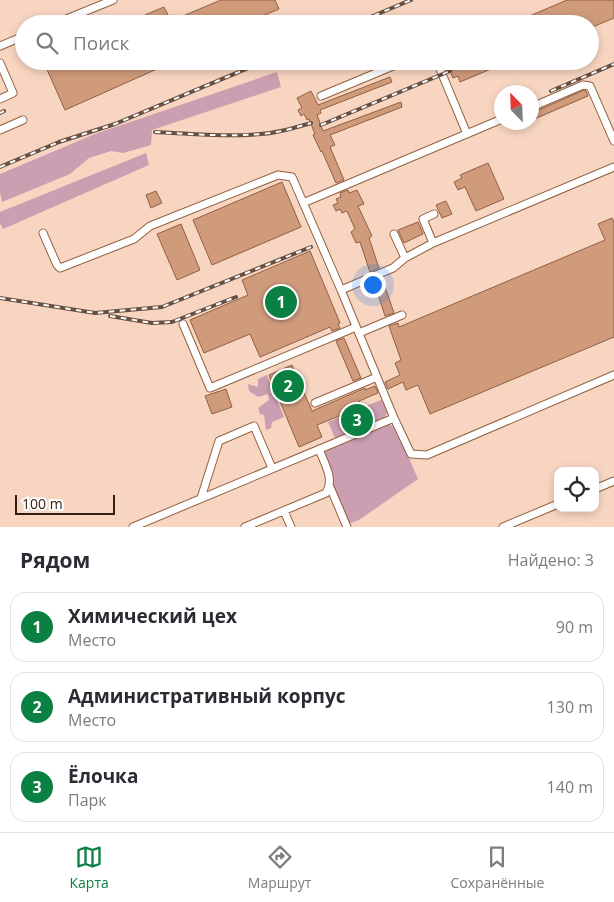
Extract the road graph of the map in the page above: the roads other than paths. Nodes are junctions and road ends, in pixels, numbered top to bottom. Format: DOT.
graph roads {
  1 [pos="113,0"];
  2 [pos="76,15"];
  3 [pos="15,40"];
  4 [pos="2,45"];
  5 [pos="0,63"];
  6 [pos="383,70"];
  7 [pos="441,70"];
  8 [pos="321,96"];
  9 [pos="0,99"];
  10 [pos="539,104"];
  11 [pos="23,120"];
  12 [pos="494,122"];
  13 [pos="0,130"];
  14 [pos="467,134"];
  15 [pos="614,141"];
  16 [pos="614,167"];
  17 [pos="303,203"];
  18 [pos="434,214"];
  19 [pos="42,233"];
  20 [pos="394,234"];
  21 [pos="433,243"];
  22 [pos="404,258"];
  23 [pos="341,290"];
  24 [pos="402,314"];
  25 [pos="183,324"];
  26 [pos="358,330"];
  27 [pos="614,375"];
  28 [pos="377,377"];
  29 [pos="315,404"];
  30 [pos="394,418"];
  31 [pos="319,449"];
  32 [pos="272,468"];
  33 [pos="614,481"];
  34 [pos="330,487"];
  35 [pos="599,487"];
  36 [pos="201,498"];
  37 [pos="554,506"];
  38 [pos="284,511"];
  39 [pos="133,527"];
  40 [pos="245,527"];
  41 [pos="291,527"];
  42 [pos="346,527"];
  43 [pos="503,527"];
  1 -- 2 [label="street"];
  3 -- 4 [label="street"];
  5 -- 9 [label="street"];
  6 -- 8 [label="street"];
  7 -- 14 [label="street"];
  10 -- 15 [label="street"];
  11 -- 13 [label="street"];
  12 -- 14 [label="street"];
  14 -- 17 [label="street"];
  16 -- 21 [label="street"];
  17 -- 19 [label="street"];
  17 -- 23 [label="street"];
  18 -- 21 [label="street"];
  20 -- 22 [label="street"];
  21 -- 22 [label="street"];
  22 -- 23 [label="street"];
  23 -- 26 [label="street"];
  24 -- 26 [label="street"];
  25 -- 26 [label="street"];
  26 -- 28 [label="street"];
  27 -- 30 [label="street"];
  28 -- 29 [label="street"];
  28 -- 30 [label="street"];
  30 -- 31 [label="street"];
  31 -- 32 [label="street"];
  31 -- 34 [label="street"];
  32 -- 36 [label="street"];
  32 -- 36 [label="street"];
  33 -- 35 [label="street"];
  34 -- 38 [label="street"];
  34 -- 42 [label="street"];
  36 -- 39 [label="street"];
  37 -- 43 [label="street"];
  38 -- 40 [label="street"];
  38 -- 41 [label="street"];
}
